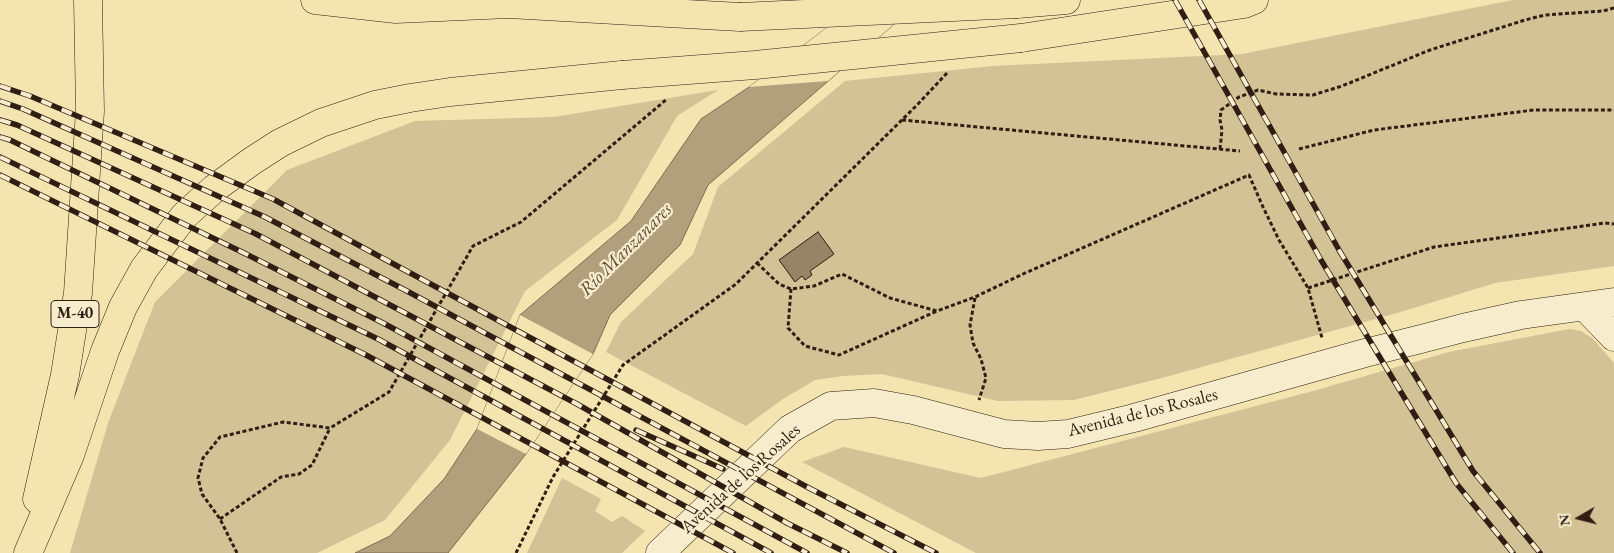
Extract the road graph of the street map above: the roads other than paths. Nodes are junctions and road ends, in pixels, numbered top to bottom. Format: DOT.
graph roads {
  1 [pos="72,0"];
  2 [pos="88,0"];
  3 [pos="315,0"];
  4 [pos="1066,0"];
  5 [pos="1254,0"];
  6 [pos="499,2"];
  7 [pos="89,70"];
  8 [pos="1614,302"];
  9 [pos="1585,307"];
  10 [pos="1614,337"];
  11 [pos="27,553"];
  12 [pos="660,553"];
  1 -- 7 [label="highway"];
  2 -- 7 [label="highway, M-40"];
  3 -- 6 [label="highway"];
  4 -- 6 [label="highway, bridge"];
  5 -- 11 [label="highway, bridge"];
  7 -- 11 [label="highway, M-40"];
  8 -- 9 [label="street, Avenida de los Rosales"];
  9 -- 10 [label="street"];
  9 -- 12 [label="street, Avenida de los Rosales"];
}
